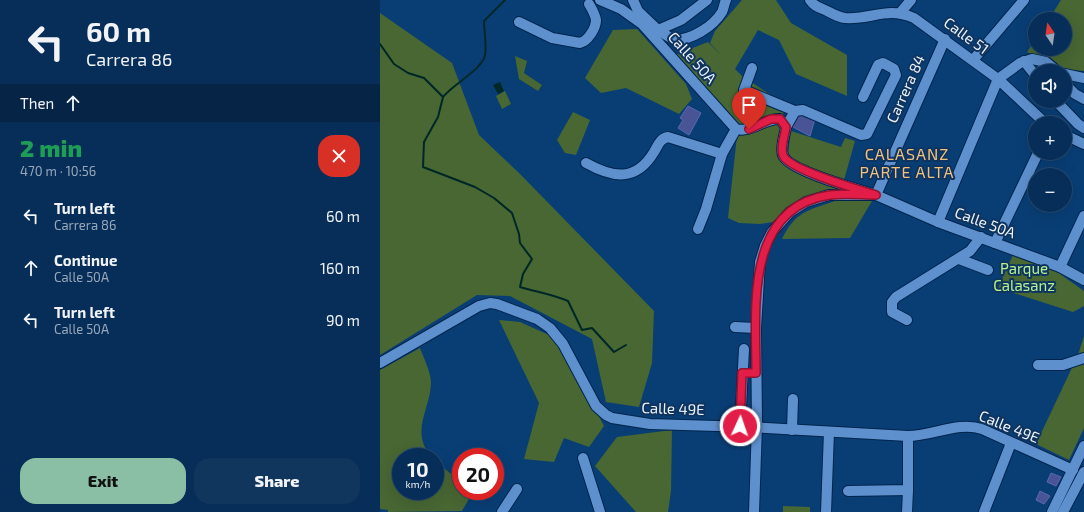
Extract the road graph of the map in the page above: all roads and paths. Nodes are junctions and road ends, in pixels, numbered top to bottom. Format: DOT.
graph roads {
  1 [pos="580,0"];
  2 [pos="633,0"];
  3 [pos="707,0"];
  4 [pos="726,0"];
  5 [pos="810,0"];
  6 [pos="911,0"];
  7 [pos="1024,0"];
  8 [pos="602,2"];
  9 [pos="590,4"];
  10 [pos="900,13"];
  11 [pos="519,22"];
  12 [pos="658,30"];
  13 [pos="945,39"];
  14 [pos="973,60"];
  15 [pos="1024,62"];
  16 [pos="1046,64"];
  17 [pos="1028,67"];
  18 [pos="752,68"];
  19 [pos="1072,76"];
  20 [pos="1084,78"];
  21 [pos="998,79"];
  22 [pos="1072,79"];
  23 [pos="1084,85"];
  24 [pos="1072,89"];
  25 [pos="863,97"];
  26 [pos="1084,99"];
  27 [pos="1063,108"];
  28 [pos="795,111"];
  29 [pos="1038,116"];
  30 [pos="786,127"];
  31 [pos="1084,128"];
  32 [pos="736,129"];
  33 [pos="1072,138"];
  34 [pos="1084,144"];
  35 [pos="722,154"];
  36 [pos="1035,160"];
  37 [pos="586,163"];
  38 [pos="876,195"];
  39 [pos="1084,216"];
  40 [pos="938,222"];
  41 [pos="698,230"];
  42 [pos="980,237"];
  43 [pos="995,243"];
  44 [pos="959,259"];
  45 [pos="1060,267"];
  46 [pos="988,270"];
  47 [pos="1084,280"];
  48 [pos="907,320"];
  49 [pos="735,327"];
  50 [pos="756,328"];
  51 [pos="744,349"];
  52 [pos="1084,358"];
  53 [pos="380,363"];
  54 [pos="1038,365"];
  55 [pos="742,373"];
  56 [pos="756,373"];
  57 [pos="793,399"];
  58 [pos="741,400"];
  59 [pos="756,401"];
  60 [pos="740,426"];
  61 [pos="756,428"];
  62 [pos="792,430"];
  63 [pos="829,432"];
  64 [pos="908,436"];
  65 [pos="1011,443"];
  66 [pos="1084,446"];
  67 [pos="583,458"];
  68 [pos="1073,470"];
  69 [pos="1083,477"];
  70 [pos="517,489"];
  71 [pos="908,490"];
  72 [pos="848,491"];
  73 [pos="502,512"];
  74 [pos="600,512"];
  75 [pos="754,512"];
  76 [pos="826,512"];
  77 [pos="907,512"];
  78 [pos="984,512"];
  79 [pos="1052,512"];
  80 [pos="1063,512"];
  1 -- 9 [label="street, Calle 50A"];
  2 -- 12 [label="street"];
  3 -- 12 [label="street"];
  4 -- 12 [label="street"];
  5 -- 10 [label="street, Calle 51"];
  6 -- 10 [label="street"];
  7 -- 14 [label="street"];
  8 -- 9 [label="street, Calle 50A"];
  8 -- 32 [label="street, Calle 50A"];
  9 -- 11 [label="street"];
  10 -- 13 [label="street, Calle 51"];
  13 -- 14 [label="street, Calle 51"];
  13 -- 38 [label="street, Carrera 84"];
  14 -- 21 [label="street, Calle 51"];
  15 -- 16 [label="street"];
  15 -- 17 [label="street"];
  15 -- 21 [label="street"];
  18 -- 28 [label="street"];
  19 -- 20 [label="street"];
  21 -- 29 [label="street, Calle 51"];
  21 -- 40 [label="street"];
  22 -- 23 [label="street"];
  24 -- 26 [label="street"];
  25 -- 28 [label="street"];
  27 -- 31 [label="street"];
  28 -- 30 [label="street"];
  30 -- 32 [label="street"];
  30 -- 38 [label="street, Calle 50A"];
  32 -- 35 [label="street"];
  33 -- 34 [label="street"];
  35 -- 37 [label="street"];
  35 -- 41 [label="street"];
  36 -- 43 [label="street"];
  38 -- 40 [label="street, Calle 50A"];
  38 -- 50 [label="street, Calle 50A"];
  39 -- 45 [label="street"];
  40 -- 42 [label="street, Calle 50A"];
  42 -- 43 [label="street, Calle 50A"];
  42 -- 44 [label="street"];
  43 -- 45 [label="street, Calle 50A"];
  44 -- 46 [label="street"];
  44 -- 48 [label="street"];
  45 -- 47 [label="street, Calle 50A"];
  49 -- 50 [label="street"];
  50 -- 56 [label="street, Calle 50A"];
  51 -- 55 [label="street"];
  52 -- 54 [label="street"];
  53 -- 60 [label="street, Calle 49E"];
  55 -- 56 [label="street"];
  55 -- 58 [label="street"];
  56 -- 59 [label="street, Calle 50A"];
  57 -- 62 [label="street"];
  58 -- 59 [label="street"];
  58 -- 60 [label="street"];
  59 -- 61 [label="street, Calle 50A"];
  60 -- 61 [label="street, Calle 49E"];
  61 -- 62 [label="street, Calle 49E"];
  61 -- 75 [label="street, Calle 50A"];
  62 -- 63 [label="street, Calle 49E"];
  63 -- 64 [label="street, Calle 49E"];
  63 -- 76 [label="street"];
  64 -- 65 [label="street, Calle 49E"];
  64 -- 71 [label="street"];
  65 -- 68 [label="street, Calle 49E"];
  65 -- 78 [label="street"];
  66 -- 68 [label="street"];
  67 -- 74 [label="street"];
  68 -- 79 [label="street"];
  69 -- 80 [label="street"];
  70 -- 73 [label="street"];
  71 -- 72 [label="street"];
  71 -- 77 [label="street"];
}
